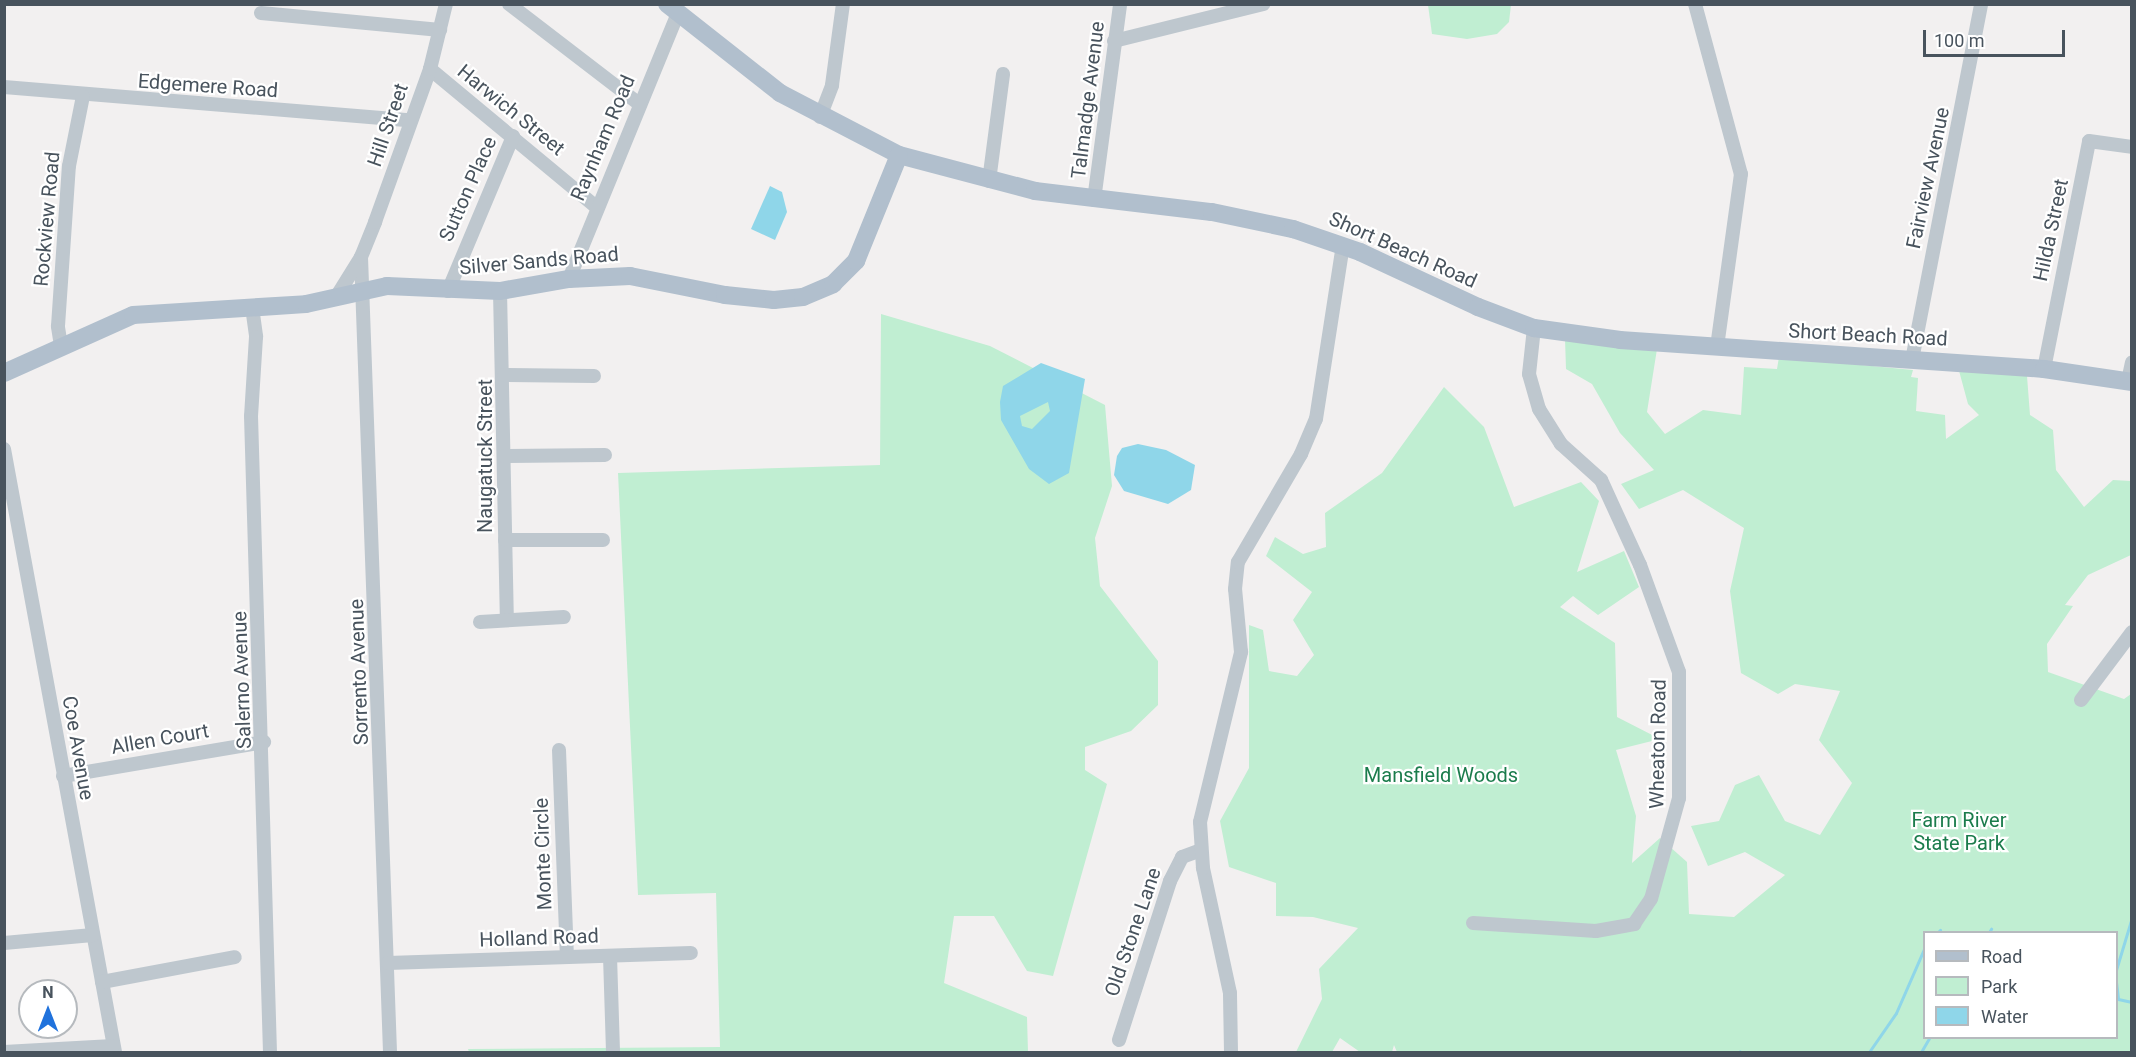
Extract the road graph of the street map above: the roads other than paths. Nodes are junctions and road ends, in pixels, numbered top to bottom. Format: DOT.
graph roads {
  1 [pos="446,4"];
  2 [pos="509,4"];
  3 [pos="843,4"];
  4 [pos="1120,4"];
  5 [pos="1264,4"];
  6 [pos="1695,4"];
  7 [pos="1981,4"];
  8 [pos="673,9"];
  9 [pos="261,13"];
  10 [pos="440,30"];
  11 [pos="1114,41"];
  12 [pos="430,69"];
  13 [pos="1003,74"];
  14 [pos="4,87"];
  15 [pos="83,96"];
  16 [pos="638,103"];
  17 [pos="820,117"];
  18 [pos="409,120"];
  19 [pos="513,136"];
  20 [pos="2132,147"];
  21 [pos="899,155"];
  22 [pos="989,182"];
  23 [pos="1094,200"];
  24 [pos="595,206"];
  25 [pos="1343,245"];
  26 [pos="361,257"];
  27 [pos="569,279"];
  28 [pos="364,291"];
  29 [pos="448,291"];
  30 [pos="500,291"];
  31 [pos="335,299"];
  32 [pos="252,307"];
  33 [pos="1534,327"];
  34 [pos="61,346"];
  35 [pos="1717,347"];
  36 [pos="1912,360"];
  37 [pos="2132,363"];
  38 [pos="2044,369"];
  39 [pos="4,373"];
  40 [pos="504,375"];
  41 [pos="594,376"];
  42 [pos="2130,381"];
  43 [pos="4,449"];
  44 [pos="605,455"];
  45 [pos="504,456"];
  46 [pos="505,540"];
  47 [pos="603,540"];
  48 [pos="564,617"];
  49 [pos="507,620"];
  50 [pos="480,622"];
  51 [pos="2132,632"];
  52 [pos="2081,700"];
  53 [pos="264,742"];
  54 [pos="559,750"];
  55 [pos="63,776"];
  56 [pos="1201,850"];
  57 [pos="1473,923"];
  58 [pos="93,935"];
  59 [pos="4,943"];
  60 [pos="690,953"];
  61 [pos="610,956"];
  62 [pos="235,957"];
  63 [pos="567,957"];
  64 [pos="388,963"];
  65 [pos="102,982"];
  66 [pos="1119,1040"];
  67 [pos="114,1049"];
  68 [pos="4,1052"];
  69 [pos="270,1053"];
  70 [pos="390,1053"];
  71 [pos="613,1053"];
  72 [pos="1231,1053"];
  1 -- 10 [label="street, Hill Street"];
  2 -- 16 [label="street"];
  3 -- 17 [label="street"];
  4 -- 11 [label="street, Talmadge Avenue"];
  5 -- 11 [label="street"];
  6 -- 35 [label="street"];
  7 -- 36 [label="street, Fairview Avenue"];
  8 -- 16 [label="street, Raynham Road"];
  8 -- 17 [label="main road, Short Beach Road"];
  9 -- 10 [label="street"];
  10 -- 12 [label="street, Hill Street"];
  11 -- 23 [label="street, Talmadge Avenue"];
  12 -- 18 [label="street, Hill Street"];
  12 -- 19 [label="street, Harwich Street"];
  13 -- 22 [label="street"];
  14 -- 15 [label="street, Edgemere Road"];
  15 -- 18 [label="street, Edgemere Road"];
  15 -- 34 [label="street, Rockview Road"];
  16 -- 24 [label="street, Raynham Road"];
  17 -- 21 [label="main road, Short Beach Road"];
  18 -- 26 [label="street, Hill Street"];
  19 -- 24 [label="street, Harwich Street"];
  19 -- 29 [label="street, Sutton Place"];
  20 -- 38 [label="street, Hilda Street"];
  21 -- 22 [label="main road, Short Beach Road"];
  21 -- 27 [label="main road, Silver Sands Road"];
  22 -- 23 [label="main road, Short Beach Road"];
  23 -- 25 [label="main road, Short Beach Road"];
  24 -- 27 [label="street, Raynham Road"];
  25 -- 33 [label="main road, Short Beach Road"];
  25 -- 56 [label="street"];
  26 -- 28 [label="street, Hill Street"];
  26 -- 31 [label="street, Hill Street"];
  27 -- 30 [label="main road, Silver Sands Road"];
  28 -- 29 [label="main road, Silver Sands Road"];
  28 -- 31 [label="main road, Silver Sands Road"];
  28 -- 64 [label="street, Sorrento Avenue"];
  29 -- 30 [label="main road, Silver Sands Road"];
  30 -- 40 [label="street, Naugatuck Street"];
  31 -- 32 [label="main road, Silver Sands Road"];
  32 -- 34 [label="main road, Silver Sands Road"];
  32 -- 53 [label="street, Salerno Avenue"];
  33 -- 35 [label="main road, Short Beach Road"];
  33 -- 57 [label="street, Wheaton Road"];
  34 -- 39 [label="main road, Silver Sands Road"];
  35 -- 36 [label="main road, Short Beach Road"];
  36 -- 38 [label="main road, Short Beach Road"];
  37 -- 42 [label="street"];
  38 -- 42 [label="main road, Short Beach Road"];
  40 -- 41 [label="street"];
  40 -- 45 [label="street, Naugatuck Street"];
  43 -- 55 [label="street, Coe Avenue"];
  44 -- 45 [label="street"];
  45 -- 46 [label="street, Naugatuck Street"];
  46 -- 47 [label="street"];
  46 -- 49 [label="street, Naugatuck Street"];
  48 -- 49 [label="street"];
  49 -- 50 [label="street"];
  51 -- 52 [label="street"];
  53 -- 55 [label="street, Allen Court"];
  53 -- 69 [label="street, Salerno Avenue"];
  54 -- 63 [label="street, Monte Circle"];
  55 -- 58 [label="street, Coe Avenue"];
  56 -- 66 [label="street, Old Stone Lane"];
  56 -- 72 [label="street"];
  58 -- 59 [label="street"];
  58 -- 65 [label="street, Coe Avenue"];
  60 -- 61 [label="street, Holland Road"];
  61 -- 63 [label="street, Holland Road"];
  61 -- 71 [label="street"];
  62 -- 65 [label="street"];
  63 -- 64 [label="street, Holland Road"];
  64 -- 70 [label="street, Sorrento Avenue"];
  65 -- 67 [label="street, Coe Avenue"];
  67 -- 68 [label="street"];
}
